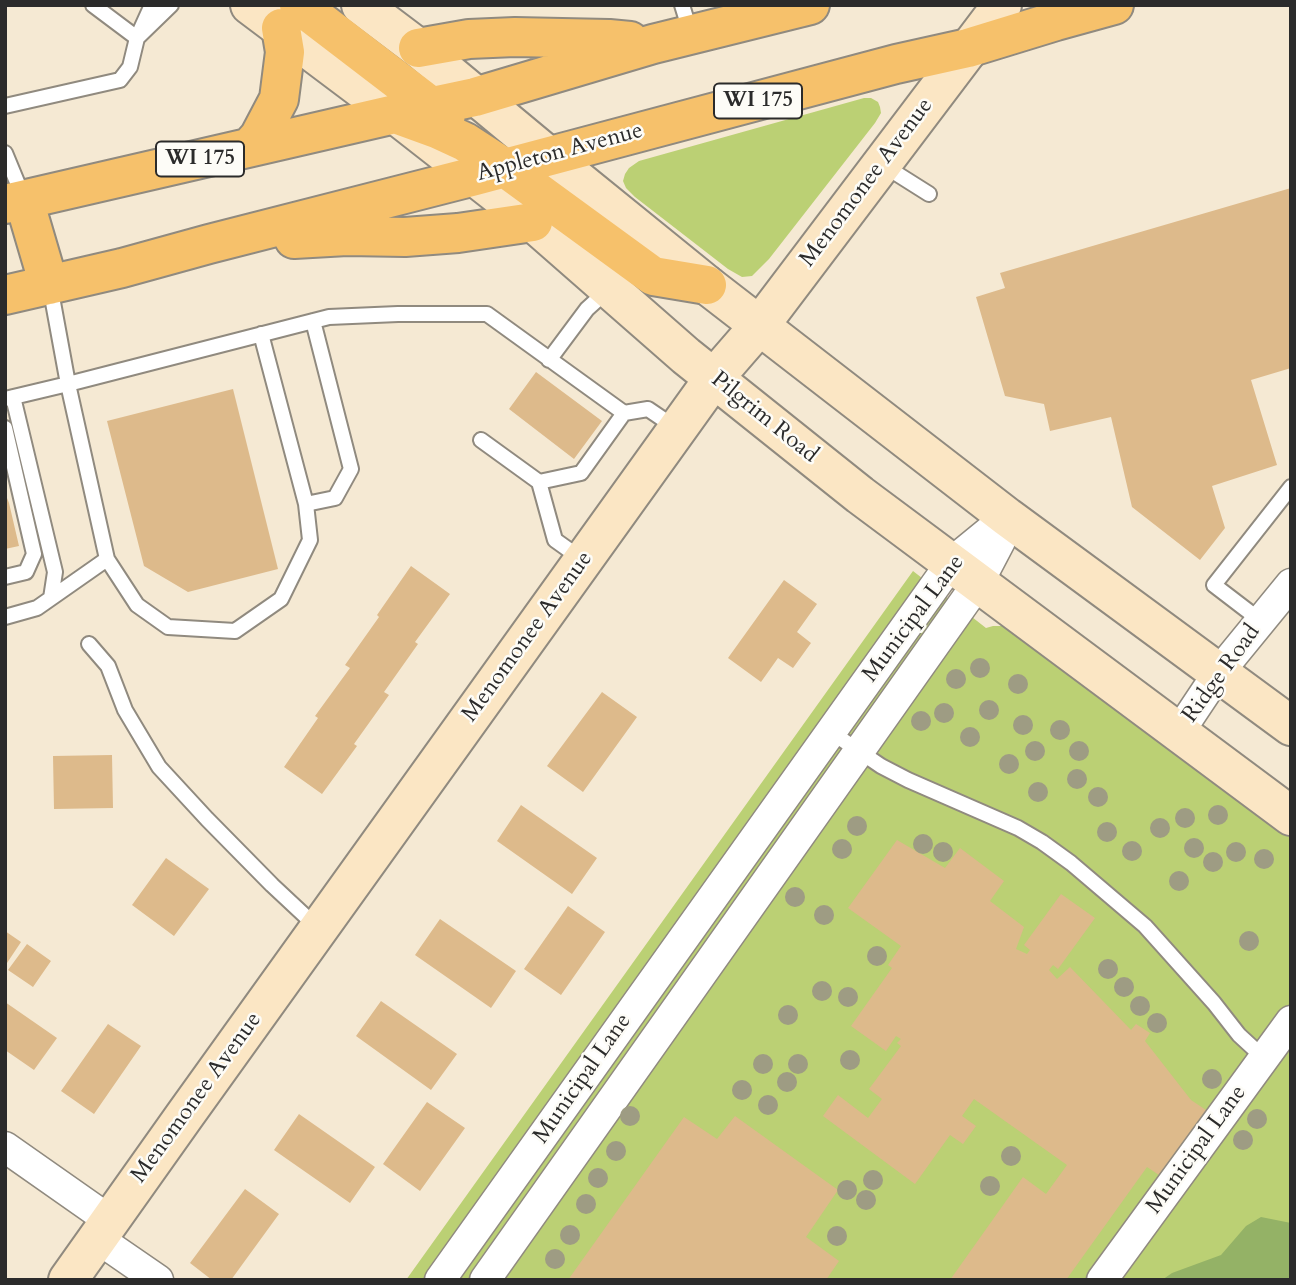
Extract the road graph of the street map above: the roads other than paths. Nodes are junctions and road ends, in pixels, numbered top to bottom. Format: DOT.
graph roads {
  1 [pos="93,5"];
  2 [pos="152,5"];
  3 [pos="171,5"];
  4 [pos="250,5"];
  5 [pos="361,5"];
  6 [pos="810,5"];
  7 [pos="1002,5"];
  8 [pos="1114,5"];
  9 [pos="290,16"];
  10 [pos="687,19"];
  11 [pos="137,38"];
  12 [pos="653,44"];
  13 [pos="418,48"];
  14 [pos="968,48"];
  15 [pos="475,96"];
  16 [pos="5,106"];
  17 [pos="431,106"];
  18 [pos="395,114"];
  19 [pos="250,147"];
  20 [pos="5,153"];
  21 [pos="548,156"];
  22 [pos="881,164"];
  23 [pos="490,172"];
  24 [pos="929,194"];
  25 [pos="15,202"];
  26 [pos="533,222"];
  27 [pos="209,244"];
  28 [pos="49,285"];
  29 [pos="707,285"];
  30 [pos="609,288"];
  31 [pos="5,295"];
  32 [pos="313,321"];
  33 [pos="760,325"];
  34 [pos="261,334"];
  35 [pos="549,360"];
  36 [pos="714,378"];
  37 [pos="68,384"];
  38 [pos="9,398"];
  39 [pos="624,413"];
  40 [pos="5,428"];
  41 [pos="677,429"];
  42 [pos="481,440"];
  43 [pos="539,482"];
  44 [pos="1291,487"];
  45 [pos="306,504"];
  46 [pos="1007,517"];
  47 [pos="107,559"];
  48 [pos="584,560"];
  49 [pos="965,573"];
  50 [pos="5,577"];
  51 [pos="1291,584"];
  52 [pos="51,598"];
  53 [pos="5,617"];
  54 [pos="1261,621"];
  55 [pos="89,644"];
  56 [pos="1219,672"];
  57 [pos="1291,726"];
  58 [pos="831,732"];
  59 [pos="1179,732"];
  60 [pos="859,751"];
  61 [pos="1291,816"];
  62 [pos="319,929"];
  63 [pos="1291,1021"];
  64 [pos="1264,1058"];
  65 [pos="5,1147"];
  66 [pos="103,1229"];
  67 [pos="76,1277"];
  68 [pos="158,1280"];
  69 [pos="440,1280"];
  70 [pos="485,1280"];
  71 [pos="1102,1280"];
  1 -- 11 [label="lane"];
  2 -- 11 [label="lane"];
  3 -- 11 [label="lane"];
  4 -- 9 [label="street"];
  5 -- 13 [label="street"];
  6 -- 10 [label="main road, WI 175"];
  7 -- 14 [label="street, Menomonee Avenue"];
  8 -- 14 [label="main road, Appleton Avenue / WI 175"];
  9 -- 17 [label="main road"];
  9 -- 18 [label="street"];
  9 -- 19 [label="main road"];
  10 -- 12 [label="main road, WI 175"];
  11 -- 16 [label="lane"];
  12 -- 13 [label="main road"];
  12 -- 15 [label="main road, WI 175"];
  13 -- 15 [label="street"];
  14 -- 21 [label="main road, Appleton Avenue / WI 175"];
  14 -- 22 [label="street, Menomonee Avenue"];
  15 -- 17 [label="main road, WI 175"];
  15 -- 21 [label="street"];
  17 -- 18 [label="main road, WI 175"];
  17 -- 21 [label="main road"];
  18 -- 19 [label="main road, WI 175"];
  18 -- 23 [label="main road"];
  19 -- 25 [label="main road, WI 175"];
  20 -- 25 [label="lane"];
  21 -- 23 [label="main road, Appleton Avenue / WI 175"];
  21 -- 29 [label="street"];
  22 -- 24 [label="lane"];
  22 -- 33 [label="street, Menomonee Avenue"];
  23 -- 26 [label="street, Pilgrim Road"];
  23 -- 27 [label="main road, Appleton Avenue / WI 175"];
  23 -- 29 [label="main road"];
  25 -- 28 [label="main road"];
  26 -- 27 [label="main road"];
  26 -- 30 [label="street, Pilgrim Road"];
  27 -- 28 [label="main road, Appleton Avenue / WI 175"];
  28 -- 31 [label="main road, Appleton Avenue / WI 175"];
  28 -- 37 [label="lane"];
  29 -- 33 [label="street"];
  30 -- 35 [label="lane"];
  30 -- 36 [label="street, Pilgrim Road"];
  32 -- 34 [label="lane"];
  32 -- 35 [label="lane"];
  32 -- 45 [label="lane"];
  33 -- 36 [label="street, Menomonee Avenue"];
  33 -- 46 [label="street"];
  34 -- 37 [label="lane"];
  34 -- 45 [label="lane"];
  35 -- 39 [label="lane"];
  36 -- 41 [label="street, Menomonee Avenue"];
  36 -- 49 [label="street, Pilgrim Road"];
  37 -- 38 [label="lane"];
  37 -- 47 [label="lane"];
  38 -- 52 [label="lane"];
  39 -- 41 [label="lane"];
  39 -- 43 [label="lane"];
  40 -- 50 [label="lane"];
  41 -- 48 [label="street, Menomonee Avenue"];
  42 -- 43 [label="lane"];
  43 -- 48 [label="lane"];
  44 -- 54 [label="lane"];
  45 -- 47 [label="lane"];
  46 -- 49 [label="street, Municipal Lane"];
  46 -- 56 [label="street"];
  47 -- 52 [label="lane"];
  48 -- 62 [label="street, Menomonee Avenue"];
  49 -- 58 [label="street, Municipal Lane"];
  49 -- 59 [label="street, Pilgrim Road"];
  49 -- 60 [label="street, Municipal Lane"];
  51 -- 54 [label="street, Ridge Road"];
  52 -- 53 [label="lane"];
  54 -- 56 [label="street, Ridge Road"];
  55 -- 62 [label="lane"];
  56 -- 57 [label="street"];
  56 -- 59 [label="street, Ridge Road"];
  58 -- 60 [label="lane"];
  58 -- 69 [label="street, Municipal Lane"];
  59 -- 61 [label="street, Pilgrim Road"];
  60 -- 64 [label="lane"];
  60 -- 70 [label="street, Municipal Lane"];
  62 -- 66 [label="street, Menomonee Avenue"];
  63 -- 64 [label="street, Municipal Lane"];
  64 -- 71 [label="street, Municipal Lane"];
  65 -- 66 [label="street"];
  66 -- 67 [label="street, Menomonee Avenue"];
  66 -- 68 [label="street"];
}
